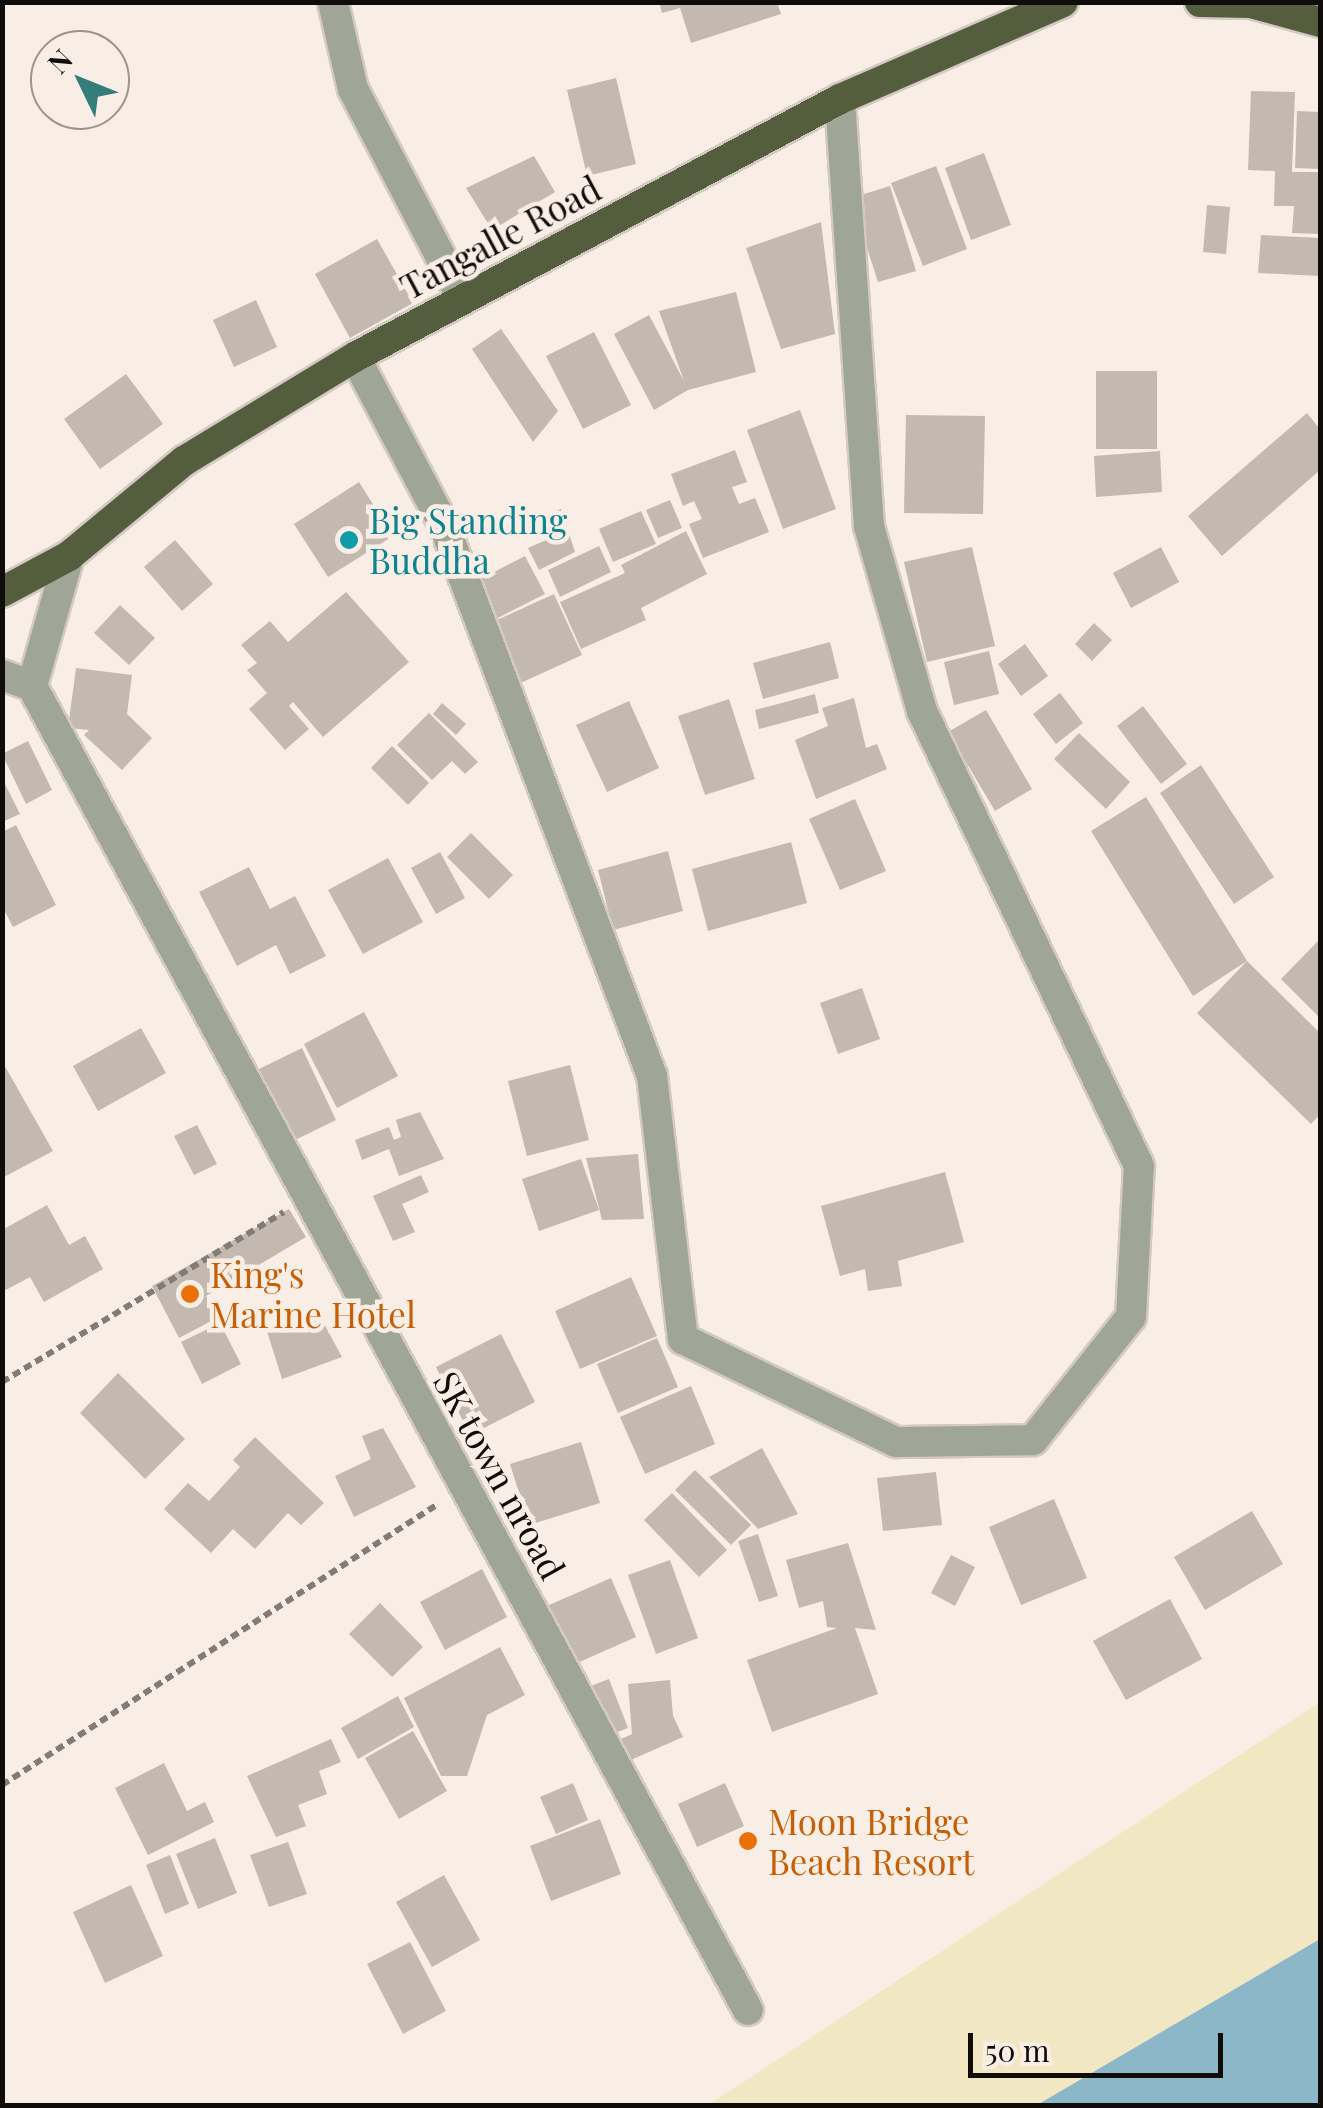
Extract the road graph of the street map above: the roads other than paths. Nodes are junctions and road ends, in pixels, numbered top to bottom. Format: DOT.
graph roads {
  1 [pos="333,2"];
  2 [pos="1064,2"];
  3 [pos="1200,2"];
  4 [pos="1320,22"];
  5 [pos="840,99"];
  6 [pos="463,298"];
  7 [pos="356,356"];
  8 [pos="69,556"];
  9 [pos="2,592"];
  10 [pos="2,674"];
  11 [pos="32,686"];
  12 [pos="748,2010"];
  1 -- 6 [label="street"];
  2 -- 5 [label="highway, Tangalle Road"];
  3 -- 4 [label="highway"];
  5 -- 6 [label="highway, Tangalle Road"];
  5 -- 7 [label="street"];
  6 -- 7 [label="highway, Tangalle Road"];
  7 -- 8 [label="highway, Tangalle Road"];
  8 -- 9 [label="highway, Tangalle Road"];
  8 -- 11 [label="street"];
  10 -- 11 [label="street"];
  11 -- 12 [label="street, SK town nroad"];
}
